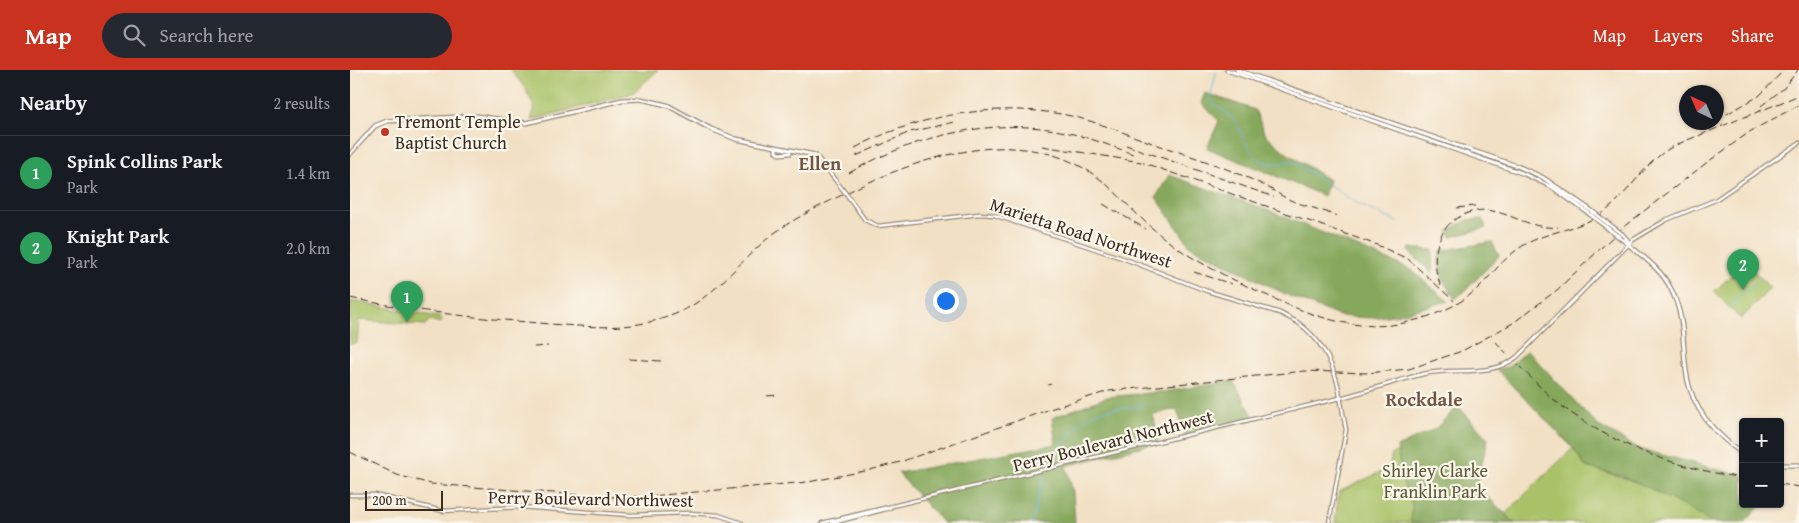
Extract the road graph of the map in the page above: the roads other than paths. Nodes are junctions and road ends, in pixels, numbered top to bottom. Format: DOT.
graph roads {
  1 [pos="1227,70"];
  2 [pos="1237,70"];
  3 [pos="1799,142"];
  4 [pos="350,154"];
  5 [pos="816,156"];
  6 [pos="1588,210"];
  7 [pos="1630,244"];
  8 [pos="1340,398"];
  9 [pos="1739,450"];
  10 [pos="1784,465"];
  11 [pos="1799,465"];
  12 [pos="350,495"];
  13 [pos="891,507"];
  14 [pos="742,523"];
  15 [pos="822,523"];
  16 [pos="832,523"];
  17 [pos="1329,523"];
  1 -- 6 [label="main road"];
  2 -- 6 [label="main road"];
  3 -- 7 [label="street, Perry Boulevard Northwest"];
  4 -- 5 [label="main road, Marietta Road Northwest"];
  5 -- 8 [label="street, Marietta Road Northwest, bridge"];
  6 -- 7 [label="main road, bridge"];
  7 -- 8 [label="street, Perry Boulevard Northwest"];
  7 -- 9 [label="main road"];
  8 -- 13 [label="street, Perry Boulevard Northwest"];
  8 -- 17 [label="street, Marietta Road Northwest"];
  10 -- 11 [label="main road"];
  12 -- 14 [label="street, Perry Boulevard Northwest"];
  13 -- 15 [label="street, Perry Boulevard Northwest"];
  13 -- 16 [label="street, Perry Boulevard Northwest"];
}
